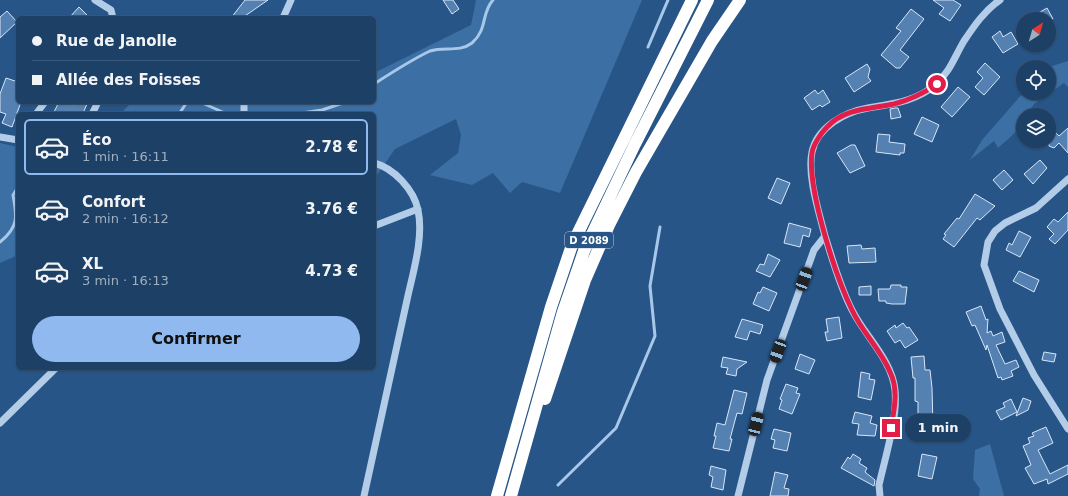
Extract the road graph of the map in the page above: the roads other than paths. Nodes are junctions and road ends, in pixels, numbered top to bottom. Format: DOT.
graph roads {
  1 [pos="95,0"];
  2 [pos="291,0"];
  3 [pos="692,0"];
  4 [pos="708,0"];
  5 [pos="740,0"];
  6 [pos="1000,0"];
  7 [pos="112,16"];
  8 [pos="284,16"];
  9 [pos="0,137"];
  10 [pos="16,140"];
  11 [pos="376,165"];
  12 [pos="1068,179"];
  13 [pos="418,209"];
  14 [pos="376,225"];
  15 [pos="825,236"];
  16 [pos="54,370"];
  17 [pos="0,422"];
  18 [pos="1068,429"];
  19 [pos="523,454"];
  20 [pos="364,496"];
  21 [pos="497,496"];
  22 [pos="510,496"];
  23 [pos="738,496"];
  24 [pos="880,496"];
  1 -- 7 [label="street"];
  2 -- 8 [label="street"];
  3 -- 21 [label="highway, D 2089"];
  4 -- 19 [label="highway, D 2089"];
  5 -- 19 [label="highway"];
  6 -- 15 [label="street"];
  9 -- 10 [label="street"];
  11 -- 13 [label="street"];
  12 -- 18 [label="street"];
  13 -- 14 [label="street"];
  13 -- 20 [label="street"];
  15 -- 23 [label="street"];
  15 -- 24 [label="street"];
  16 -- 17 [label="street"];
  19 -- 22 [label="highway, D 2089"];
}
